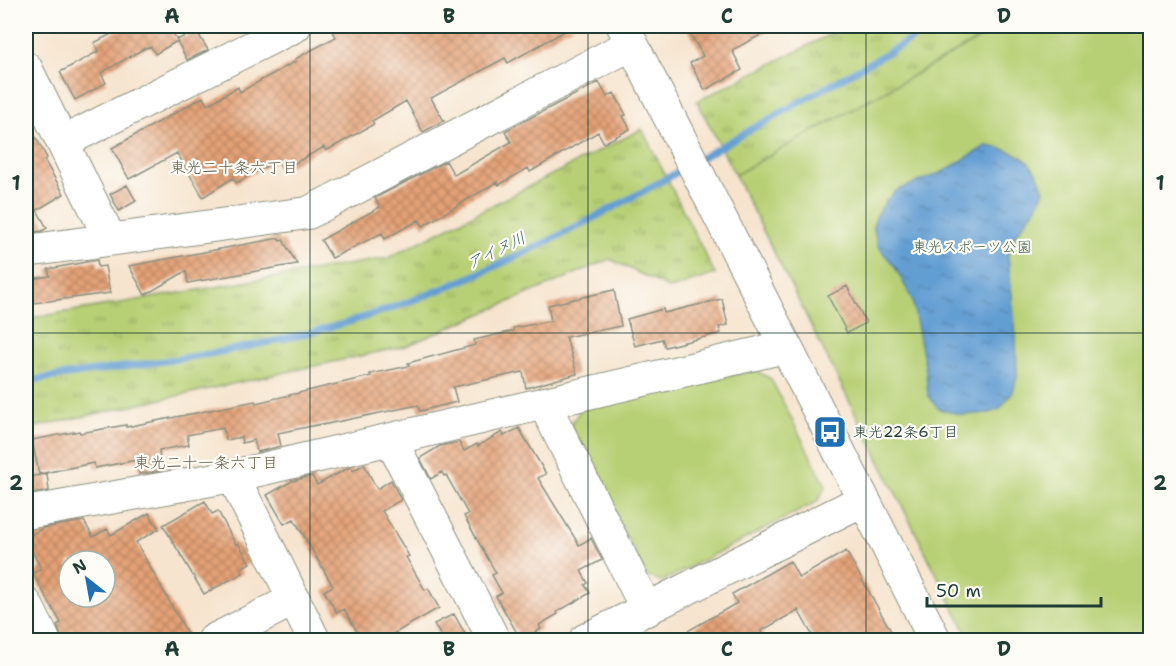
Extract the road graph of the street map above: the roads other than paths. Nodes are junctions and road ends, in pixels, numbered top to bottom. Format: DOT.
graph roads {
  1 [pos="295,26"];
  2 [pos="628,34"];
  3 [pos="28,78"];
  4 [pos="63,142"];
  5 [pos="110,239"];
  6 [pos="26,251"];
  7 [pos="785,347"];
  8 [pos="544,403"];
  9 [pos="391,440"];
  10 [pos="233,476"];
  11 [pos="863,500"];
  12 [pos="26,513"];
  13 [pos="293,600"];
  14 [pos="26,604"];
  15 [pos="648,610"];
  16 [pos="44,640"];
  17 [pos="214,640"];
  18 [pos="314,640"];
  19 [pos="494,640"];
  20 [pos="585,640"];
  21 [pos="935,640"];
  1 -- 4 [label="street"];
  2 -- 5 [label="street"];
  2 -- 7 [label="street"];
  3 -- 4 [label="street"];
  4 -- 5 [label="street"];
  5 -- 6 [label="street"];
  7 -- 8 [label="street"];
  7 -- 11 [label="street"];
  8 -- 9 [label="street"];
  8 -- 15 [label="street"];
  9 -- 10 [label="street"];
  9 -- 19 [label="street"];
  10 -- 12 [label="street"];
  10 -- 13 [label="street"];
  11 -- 15 [label="street"];
  11 -- 21 [label="street"];
  13 -- 17 [label="street"];
  13 -- 18 [label="street"];
  14 -- 16 [label="street"];
  15 -- 20 [label="street"];
}
